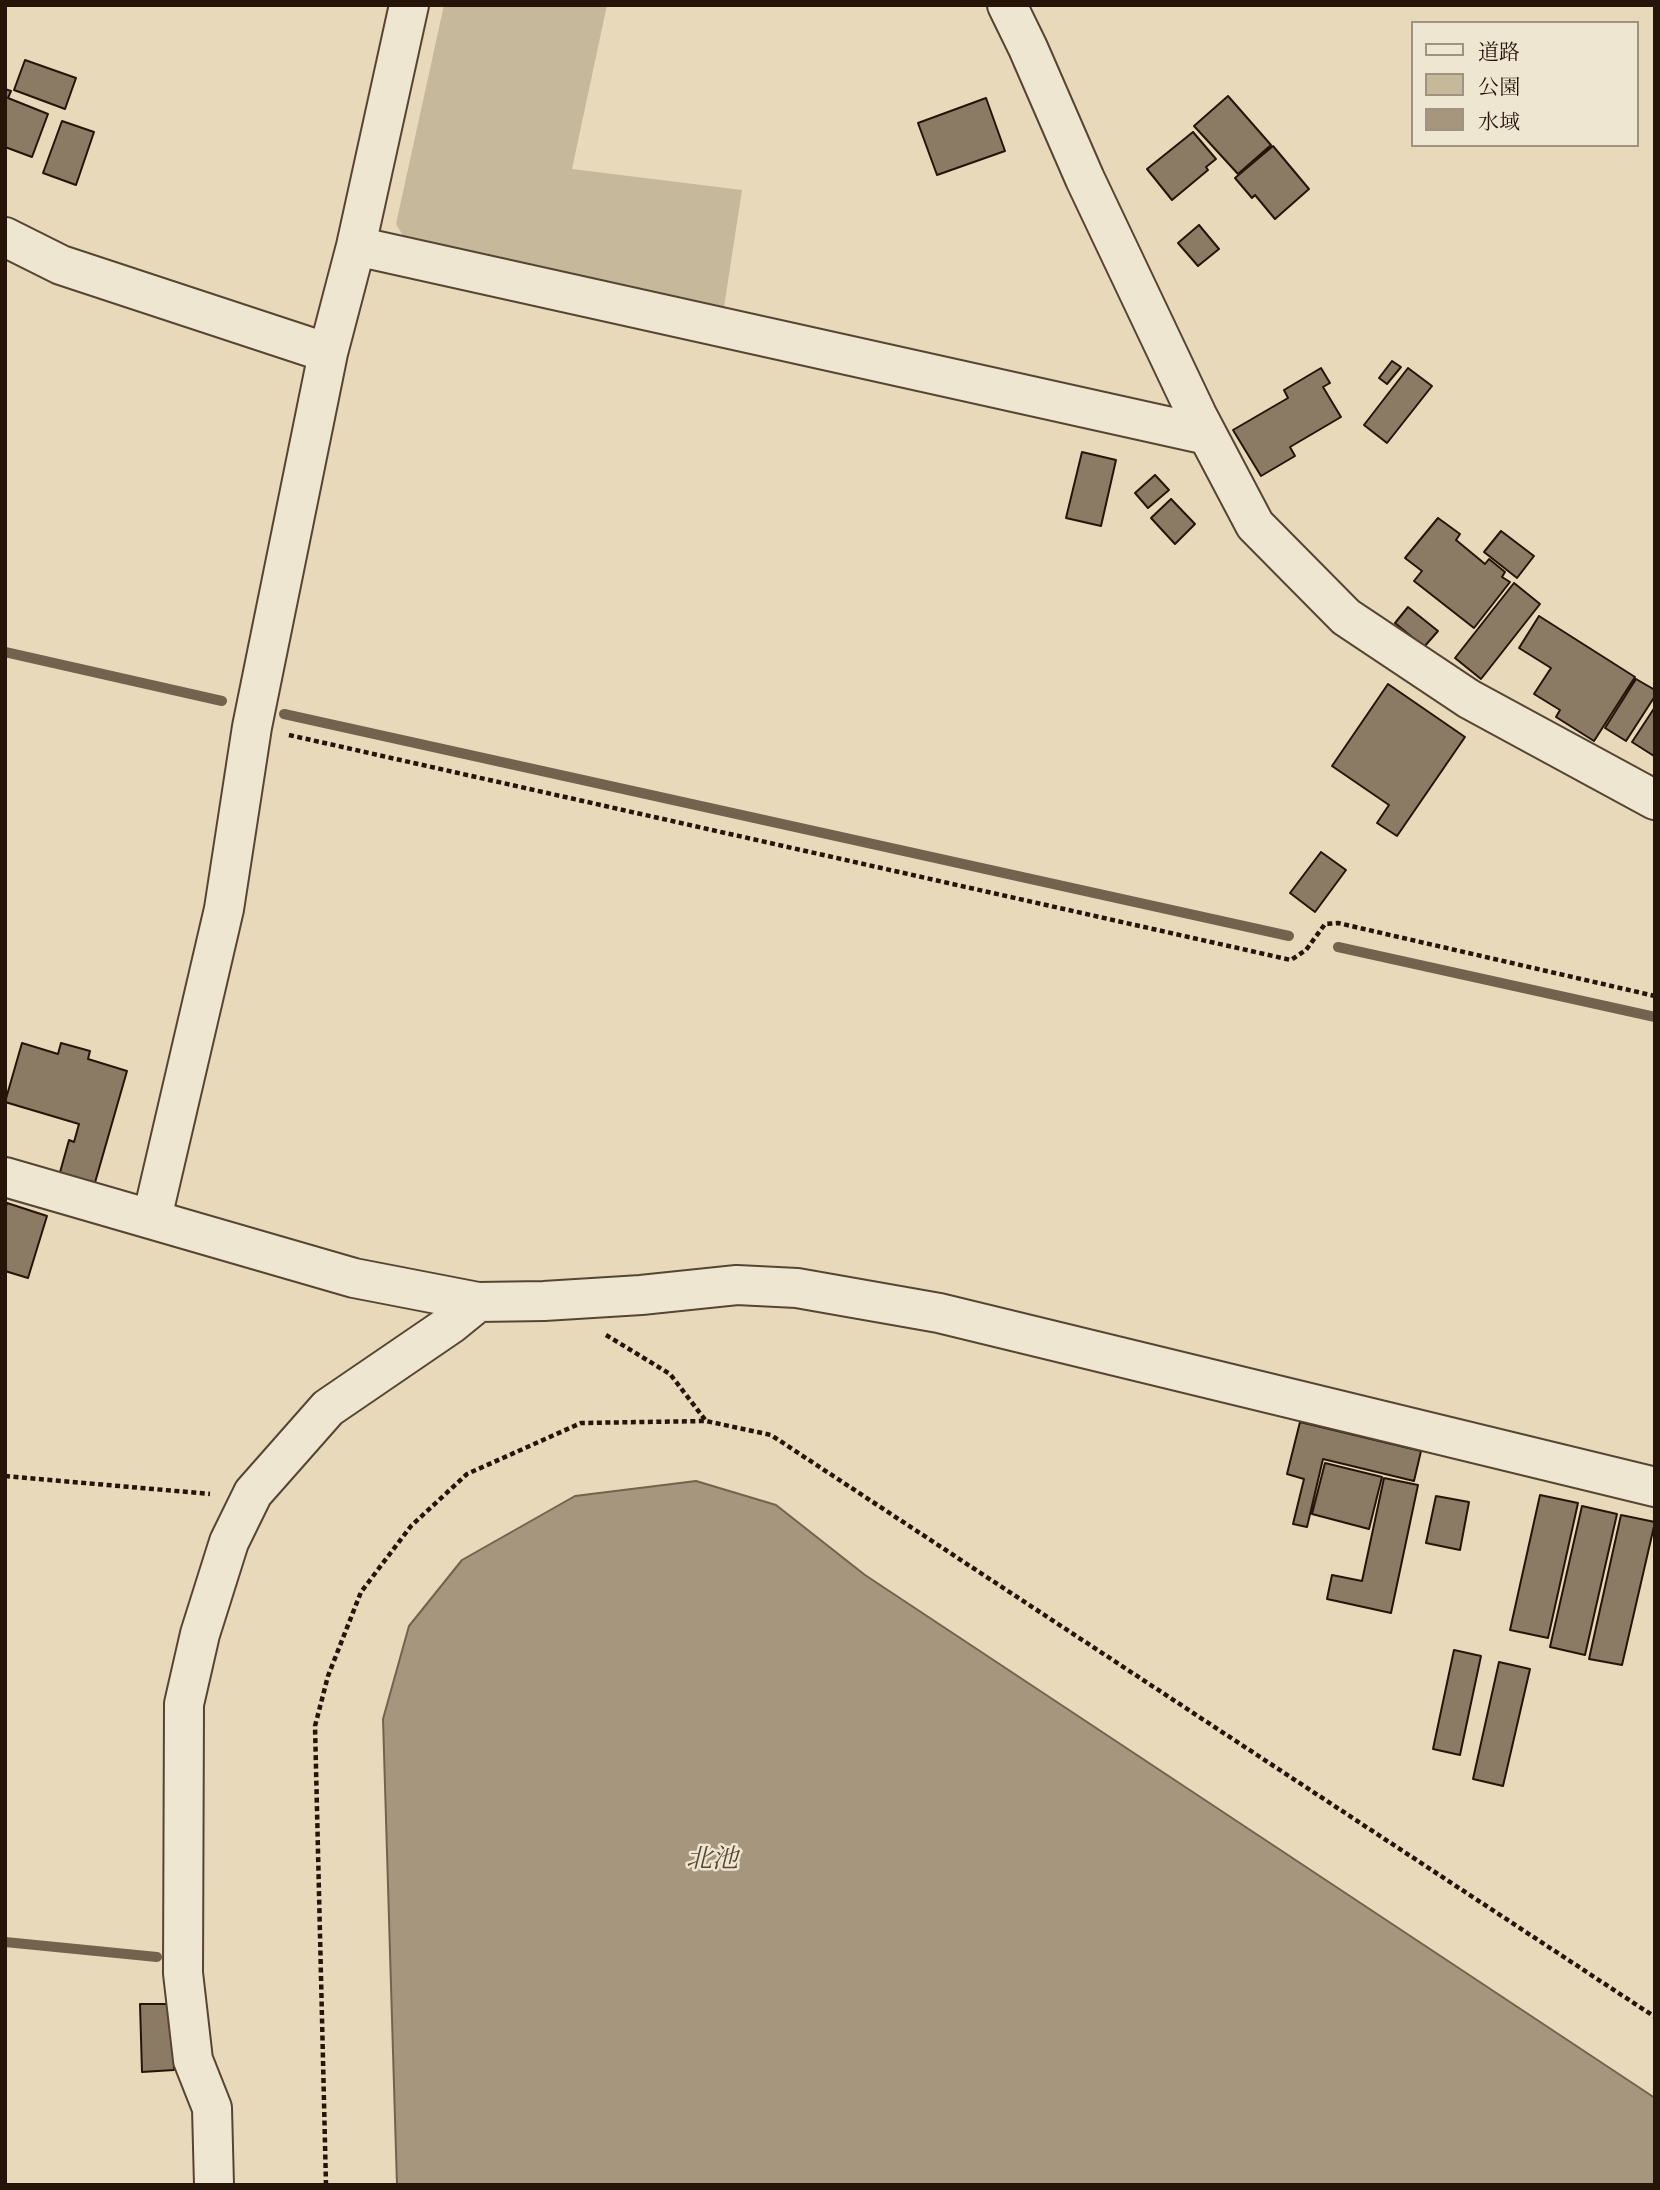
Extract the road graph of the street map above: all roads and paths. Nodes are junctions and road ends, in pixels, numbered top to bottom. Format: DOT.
graph roads {
  1 [pos="409,5"];
  2 [pos="1007,5"];
  3 [pos="5,237"];
  4 [pos="356,246"];
  5 [pos="328,353"];
  6 [pos="1207,435"];
  7 [pos="252,727"];
  8 [pos="1655,800"];
  9 [pos="1655,996"];
  10 [pos="5,1177"];
  11 [pos="152,1218"];
  12 [pos="478,1302"];
  13 [pos="605,1335"];
  14 [pos="706,1421"];
  15 [pos="5,1476"];
  16 [pos="1655,1487"];
  17 [pos="250,1498"];
  18 [pos="1655,2017"];
  19 [pos="214,2185"];
  20 [pos="326,2185"];
  1 -- 4 [label="street"];
  2 -- 6 [label="street"];
  3 -- 5 [label="street"];
  4 -- 5 [label="street"];
  4 -- 6 [label="street"];
  5 -- 7 [label="street"];
  6 -- 8 [label="street"];
  7 -- 9 [label="path"];
  7 -- 11 [label="street"];
  10 -- 11 [label="street"];
  11 -- 12 [label="street"];
  12 -- 16 [label="street"];
  12 -- 17 [label="street"];
  13 -- 14 [label="path"];
  14 -- 18 [label="path"];
  14 -- 20 [label="path"];
  15 -- 17 [label="path"];
  17 -- 19 [label="street"];
}
